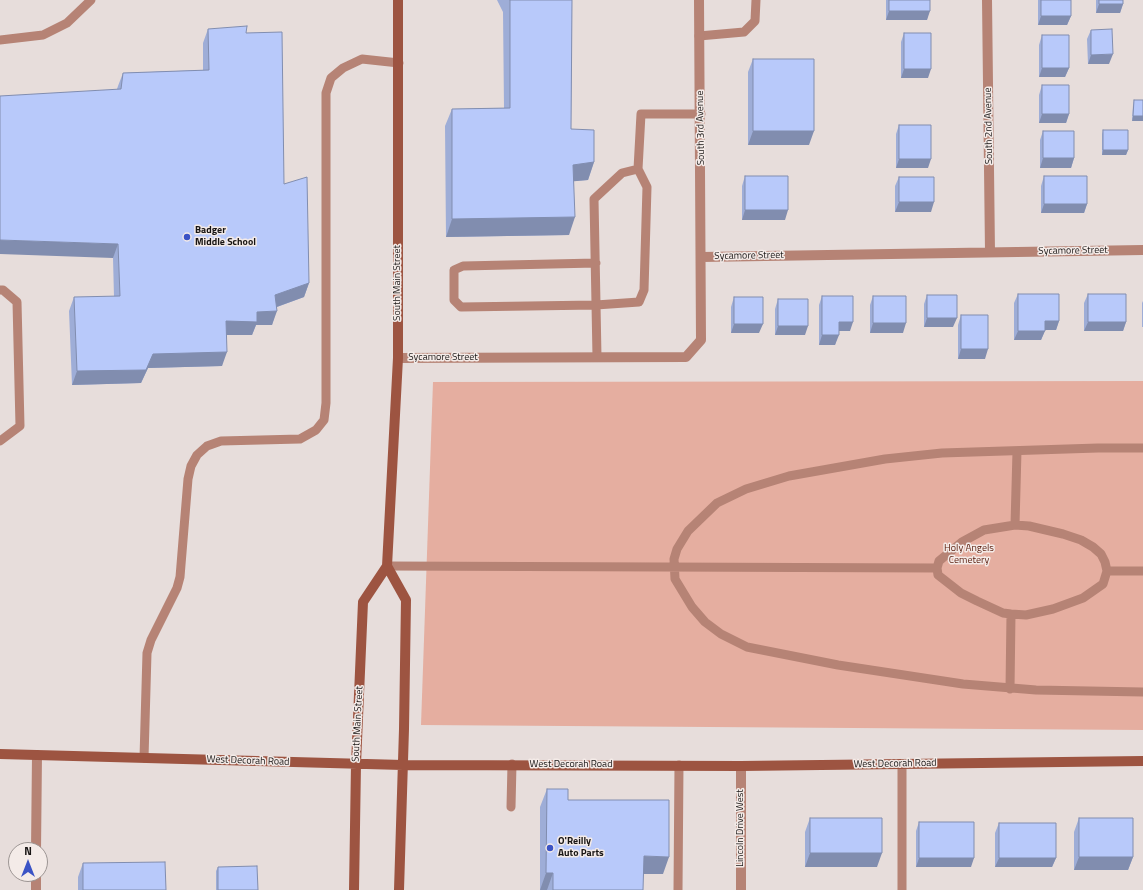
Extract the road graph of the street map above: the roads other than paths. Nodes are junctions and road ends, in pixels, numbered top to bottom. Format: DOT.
graph roads {
  1 [pos="91,0"];
  2 [pos="398,0"];
  3 [pos="699,0"];
  4 [pos="756,0"];
  5 [pos="987,0"];
  6 [pos="699,36"];
  7 [pos="0,40"];
  8 [pos="399,63"];
  9 [pos="701,114"];
  10 [pos="638,169"];
  11 [pos="1143,250"];
  12 [pos="990,252"];
  13 [pos="702,257"];
  14 [pos="596,263"];
  15 [pos="0,290"];
  16 [pos="596,305"];
  17 [pos="597,357"];
  18 [pos="398,358"];
  19 [pos="0,441"];
  20 [pos="1143,448"];
  21 [pos="1016,451"];
  22 [pos="1015,526"];
  23 [pos="388,566"];
  24 [pos="674,567"];
  25 [pos="937,568"];
  26 [pos="1107,571"];
  27 [pos="1143,571"];
  28 [pos="1011,614"];
  29 [pos="1010,689"];
  30 [pos="1143,692"];
  31 [pos="0,754"];
  32 [pos="37,755"];
  33 [pos="144,758"];
  34 [pos="1143,761"];
  35 [pos="356,764"];
  36 [pos="512,764"];
  37 [pos="902,764"];
  38 [pos="403,766"];
  39 [pos="679,766"];
  40 [pos="741,766"];
  41 [pos="511,807"];
  42 [pos="36,842"];
  43 [pos="354,890"];
  44 [pos="399,890"];
  45 [pos="678,890"];
  46 [pos="740,890"];
  47 [pos="902,890"];
  1 -- 7 [label="lane"];
  2 -- 8 [label="main road, South Main Street"];
  3 -- 6 [label="street, South 3rd Avenue"];
  4 -- 6 [label="lane"];
  5 -- 12 [label="street, South 2nd Avenue"];
  6 -- 9 [label="street, South 3rd Avenue"];
  8 -- 18 [label="main road, South Main Street"];
  8 -- 33 [label="lane"];
  9 -- 10 [label="lane"];
  9 -- 13 [label="street, South 3rd Avenue"];
  10 -- 14 [label="lane"];
  10 -- 16 [label="lane"];
  11 -- 12 [label="street, Sycamore Street"];
  12 -- 13 [label="street, Sycamore Street"];
  13 -- 17 [label="street, Sycamore Street"];
  14 -- 16 [label="lane"];
  14 -- 16 [label="lane"];
  15 -- 19 [label="lane"];
  16 -- 17 [label="lane"];
  17 -- 18 [label="street, Sycamore Street"];
  18 -- 23 [label="main road, South Main Street"];
  20 -- 21 [label="lane"];
  21 -- 22 [label="lane"];
  21 -- 24 [label="lane"];
  22 -- 25 [label="lane"];
  22 -- 26 [label="lane"];
  23 -- 24 [label="lane"];
  23 -- 35 [label="main road, South Main Street"];
  23 -- 38 [label="main road"];
  24 -- 25 [label="lane"];
  24 -- 29 [label="lane"];
  25 -- 28 [label="lane"];
  26 -- 27 [label="lane"];
  26 -- 28 [label="lane"];
  28 -- 29 [label="lane"];
  29 -- 30 [label="lane"];
  31 -- 32 [label="main road, West Decorah Road"];
  32 -- 33 [label="main road, West Decorah Road"];
  32 -- 42 [label="street"];
  33 -- 35 [label="main road, West Decorah Road"];
  34 -- 37 [label="main road, West Decorah Road"];
  35 -- 38 [label="main road, West Decorah Road"];
  35 -- 43 [label="main road, South Main Street"];
  36 -- 38 [label="main road, West Decorah Road"];
  36 -- 39 [label="main road, West Decorah Road"];
  36 -- 41 [label="lane"];
  37 -- 40 [label="main road, West Decorah Road"];
  37 -- 47 [label="lane"];
  38 -- 44 [label="main road"];
  39 -- 40 [label="main road, West Decorah Road"];
  39 -- 45 [label="lane"];
  40 -- 46 [label="street, Lincoln Drive West"];
}
